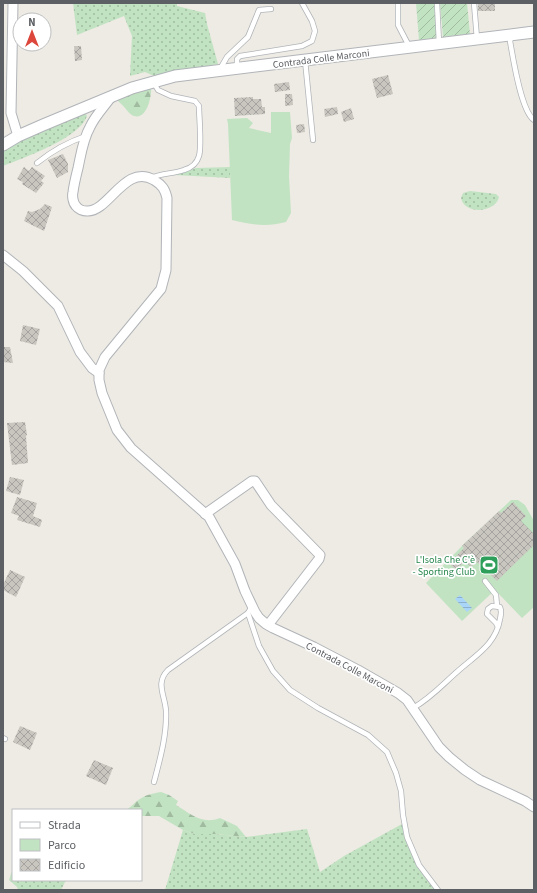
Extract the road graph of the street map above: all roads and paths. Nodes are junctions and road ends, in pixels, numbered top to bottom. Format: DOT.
graph roads {
  1 [pos="13,3"];
  2 [pos="302,3"];
  3 [pos="398,3"];
  4 [pos="437,3"];
  5 [pos="474,3"];
  6 [pos="271,9"];
  7 [pos="534,32"];
  8 [pos="512,35"];
  9 [pos="477,39"];
  10 [pos="440,44"];
  11 [pos="410,48"];
  12 [pos="305,60"];
  13 [pos="237,68"];
  14 [pos="219,71"];
  15 [pos="153,82"];
  16 [pos="111,97"];
  17 [pos="534,120"];
  18 [pos="18,136"];
  19 [pos="86,136"];
  20 [pos="313,140"];
  21 [pos="3,145"];
  22 [pos="37,163"];
  23 [pos="151,178"];
  24 [pos="3,255"];
  25 [pos="99,373"];
  26 [pos="205,514"];
  27 [pos="484,581"];
  28 [pos="497,606"];
  29 [pos="250,609"];
  30 [pos="268,626"];
  31 [pos="498,627"];
  32 [pos="413,708"];
  33 [pos="154,782"];
  34 [pos="534,807"];
  35 [pos="438,890"];
  1 -- 18 [label="street"];
  2 -- 13 [label="lane"];
  3 -- 11 [label="lane"];
  4 -- 10 [label="lane"];
  5 -- 9 [label="lane"];
  6 -- 14 [label="lane"];
  7 -- 8 [label="street, Contrada Colle Marconi"];
  8 -- 9 [label="street, Contrada Colle Marconi"];
  8 -- 17 [label="lane"];
  9 -- 10 [label="street, Contrada Colle Marconi"];
  10 -- 11 [label="street, Contrada Colle Marconi"];
  11 -- 12 [label="street, Contrada Colle Marconi"];
  12 -- 13 [label="street, Contrada Colle Marconi"];
  12 -- 20 [label="lane"];
  13 -- 14 [label="street, Contrada Colle Marconi"];
  14 -- 15 [label="street, Contrada Colle Marconi"];
  15 -- 16 [label="street, Contrada Colle Marconi"];
  15 -- 23 [label="lane"];
  16 -- 18 [label="street, Contrada Colle Marconi"];
  16 -- 19 [label="street"];
  18 -- 21 [label="street, Contrada Colle Marconi"];
  19 -- 22 [label="lane"];
  19 -- 23 [label="street"];
  23 -- 25 [label="street"];
  24 -- 25 [label="street"];
  25 -- 26 [label="street, Contrada Colle Marconi"];
  26 -- 29 [label="street, Contrada Colle Marconi"];
  26 -- 30 [label="street"];
  27 -- 28 [label="lane"];
  28 -- 31 [label="lane"];
  28 -- 31 [label="lane"];
  29 -- 30 [label="street, Contrada Colle Marconi"];
  29 -- 33 [label="lane"];
  29 -- 35 [label="lane"];
  30 -- 32 [label="street, Contrada Colle Marconi"];
  31 -- 32 [label="lane"];
  32 -- 34 [label="street, Contrada Colle Marconi"];
}
